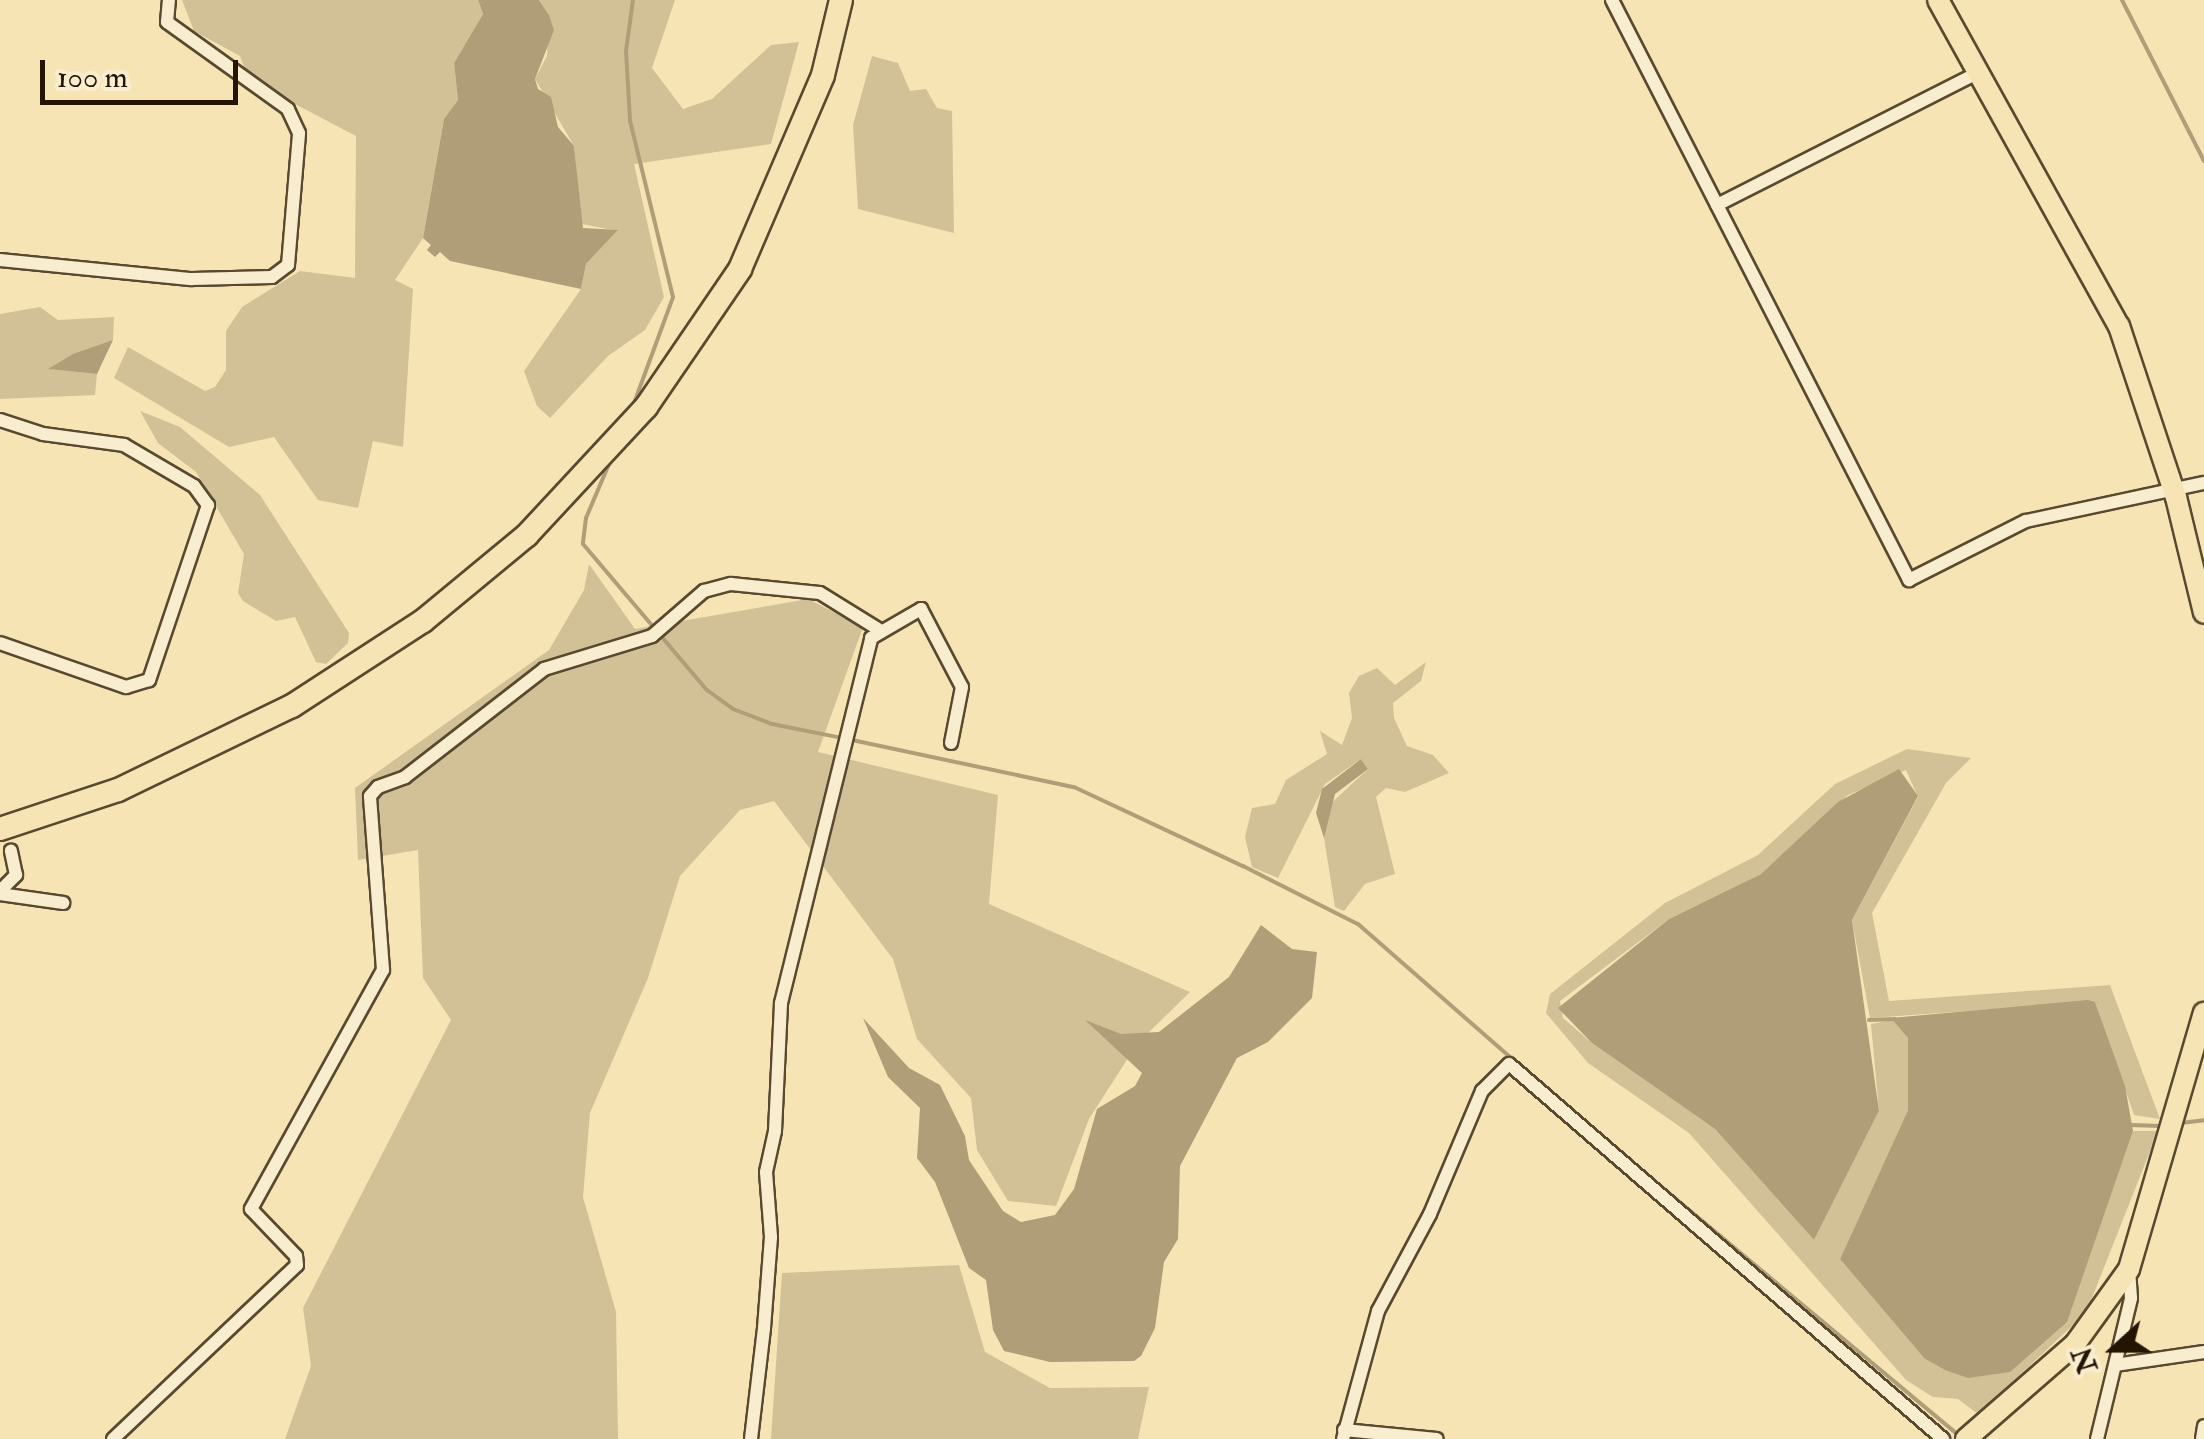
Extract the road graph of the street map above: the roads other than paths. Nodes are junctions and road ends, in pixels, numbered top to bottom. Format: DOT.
graph roads {
  1 [pos="169,0"];
  2 [pos="841,0"];
  3 [pos="1612,0"];
  4 [pos="1938,0"];
  5 [pos="1978,72"];
  6 [pos="1717,205"];
  7 [pos="0,260"];
  8 [pos="0,420"];
  9 [pos="2204,483"];
  10 [pos="2174,490"];
  11 [pos="2204,613"];
  12 [pos="878,630"];
  13 [pos="0,643"];
  14 [pos="951,743"];
  15 [pos="0,829"];
  16 [pos="12,852"];
  17 [pos="0,893"];
  18 [pos="64,902"];
  19 [pos="2204,1014"];
  20 [pos="2129,1269"];
  21 [pos="2204,1352"];
  22 [pos="2116,1365"];
  23 [pos="2204,1426"];
  24 [pos="1343,1435"];
  25 [pos="114,1439"];
  26 [pos="751,1439"];
  27 [pos="1437,1439"];
  28 [pos="1943,1439"];
  29 [pos="1966,1439"];
  30 [pos="2097,1439"];
  31 [pos="2202,1439"];
  1 -- 7 [label="street"];
  2 -- 15 [label="highway"];
  3 -- 6 [label="street"];
  4 -- 5 [label="main road"];
  5 -- 6 [label="street"];
  5 -- 10 [label="main road"];
  6 -- 10 [label="street"];
  8 -- 13 [label="street"];
  9 -- 10 [label="street"];
  10 -- 11 [label="main road"];
  12 -- 14 [label="street"];
  12 -- 25 [label="street"];
  12 -- 26 [label="street"];
  16 -- 17 [label="street"];
  17 -- 18 [label="street"];
  19 -- 20 [label="main road"];
  20 -- 22 [label="street"];
  20 -- 29 [label="main road"];
  21 -- 22 [label="street"];
  22 -- 30 [label="street"];
  23 -- 31 [label="street"];
  24 -- 27 [label="street"];
  24 -- 28 [label="street"];
}
